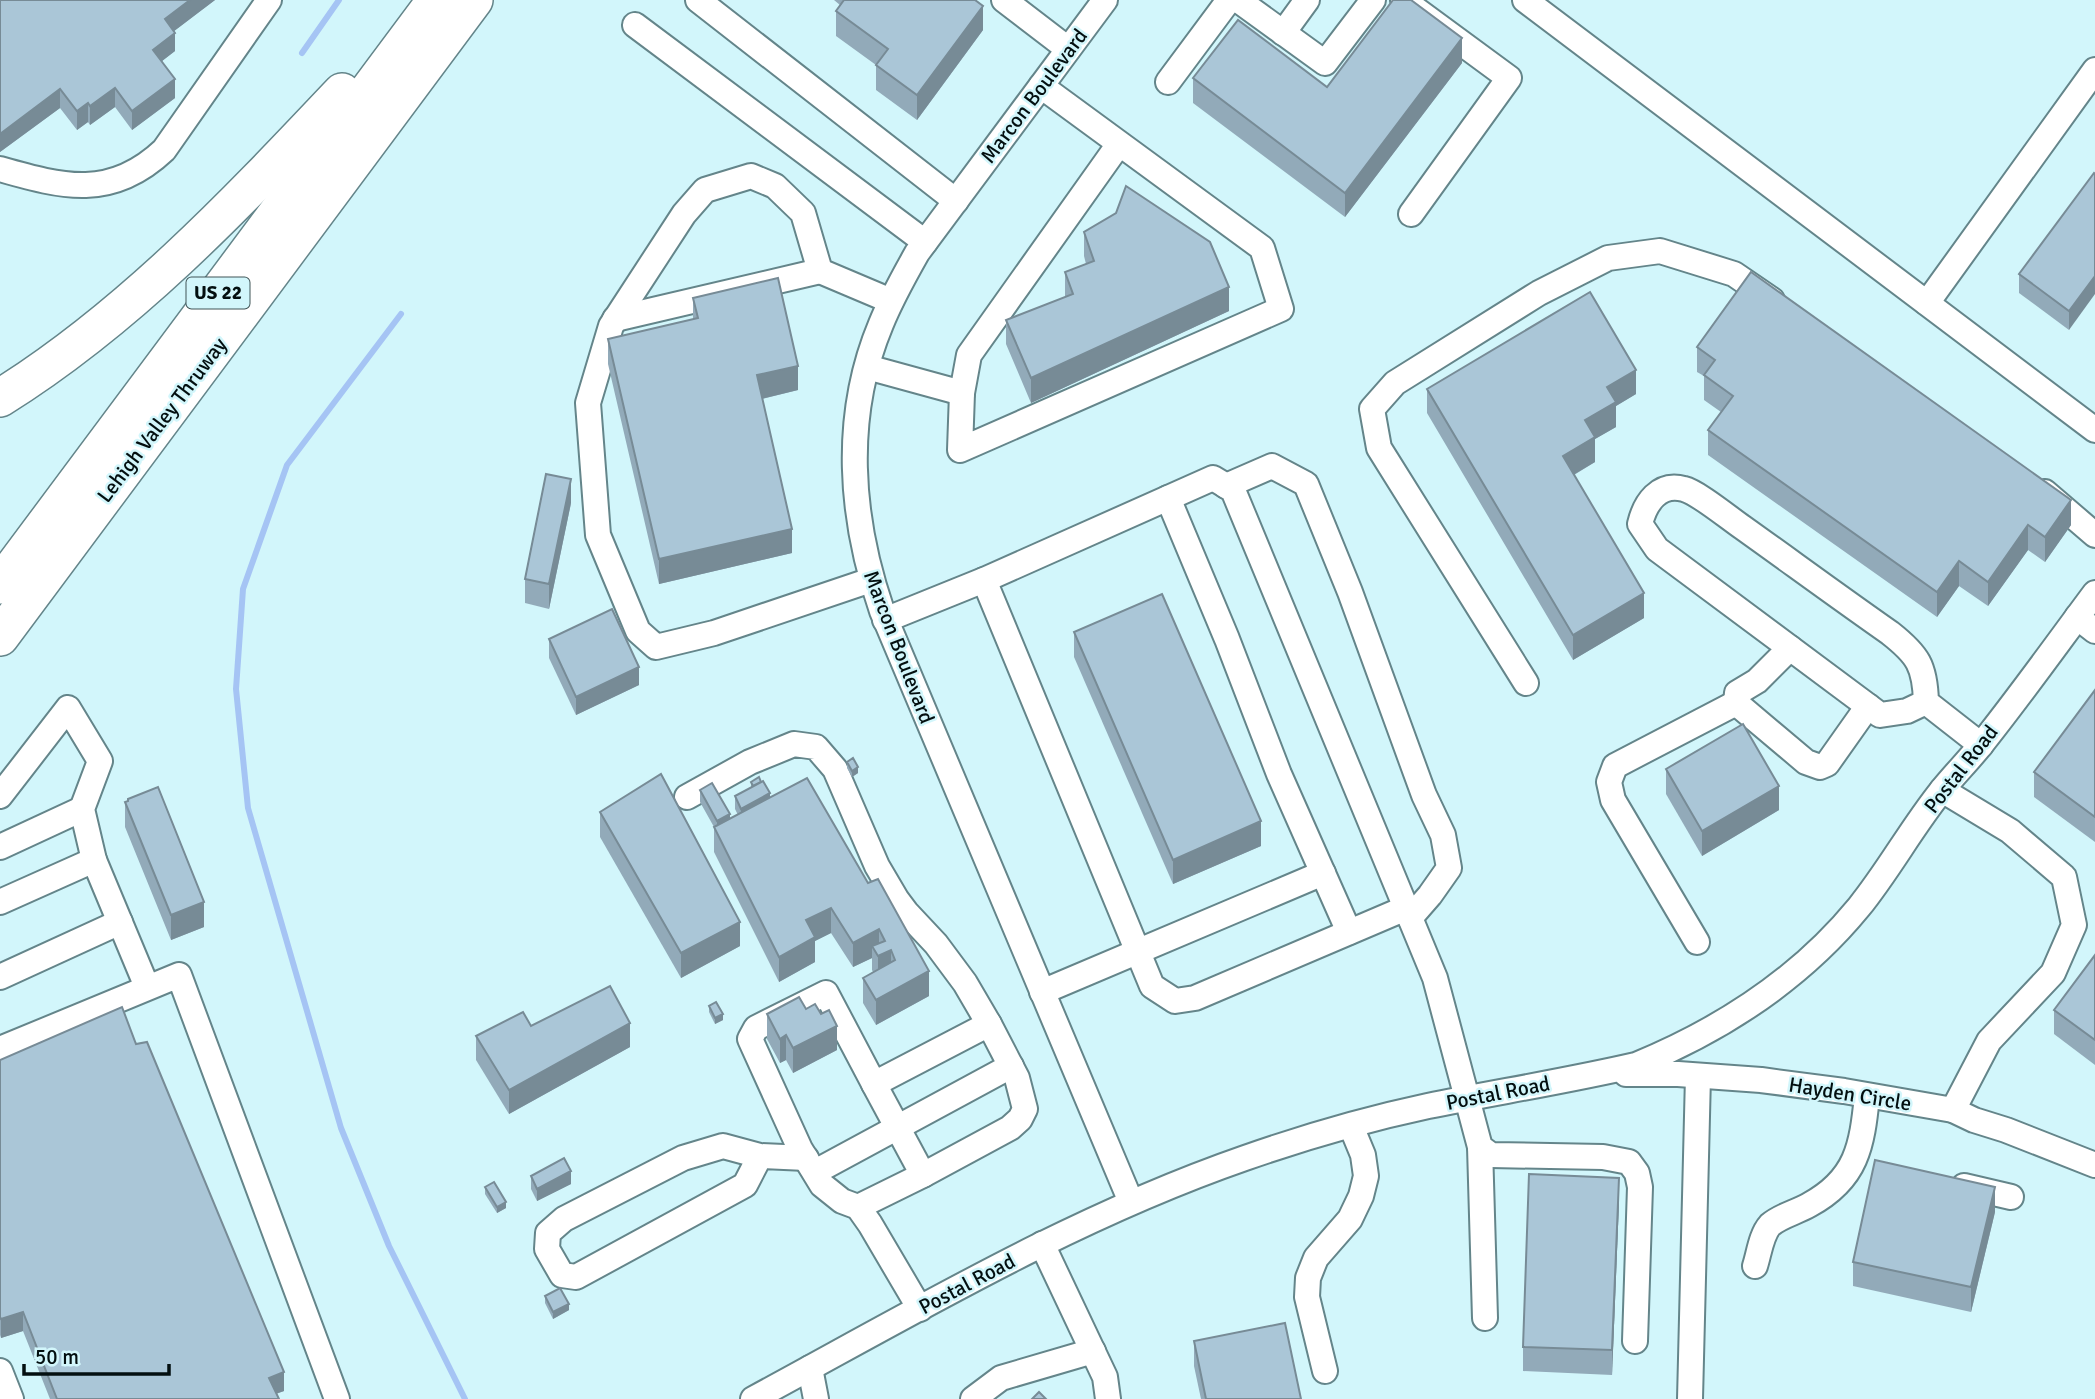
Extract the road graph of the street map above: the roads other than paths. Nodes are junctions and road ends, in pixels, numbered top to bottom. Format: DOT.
graph roads {
  1 [pos="270,0"];
  2 [pos="429,0"];
  3 [pos="436,0"];
  4 [pos="474,0"];
  5 [pos="698,0"];
  6 [pos="1004,0"];
  7 [pos="1104,0"];
  8 [pos="1229,0"];
  9 [pos="1238,0"];
  10 [pos="1307,0"];
  11 [pos="1373,0"];
  12 [pos="1403,0"];
  13 [pos="1525,0"];
  14 [pos="635,25"];
  15 [pos="1283,33"];
  16 [pos="1068,49"];
  17 [pos="2095,70"];
  18 [pos="1168,82"];
  19 [pos="1041,86"];
  20 [pos="1119,144"];
  21 [pos="0,169"];
  22 [pos="956,201"];
  23 [pos="1411,214"];
  24 [pos="925,242"];
  25 [pos="820,271"];
  26 [pos="891,301"];
  27 [pos="1927,303"];
  28 [pos="1791,313"];
  29 [pos="615,319"];
  30 [pos="867,366"];
  31 [pos="962,393"];
  32 [pos="0,398"];
  33 [pos="2095,430"];
  34 [pos="126,467"];
  35 [pos="2026,477"];
  36 [pos="1226,486"];
  37 [pos="1168,498"];
  38 [pos="2095,535"];
  39 [pos="871,580"];
  40 [pos="984,580"];
  41 [pos="0,585"];
  42 [pos="2095,593"];
  43 [pos="885,620"];
  44 [pos="2086,624"];
  45 [pos="0,637"];
  46 [pos="1790,648"];
  47 [pos="0,656"];
  48 [pos="1526,683"];
  49 [pos="1926,702"];
  50 [pos="1736,703"];
  51 [pos="1868,706"];
  52 [pos="1980,745"];
  53 [pos="1942,790"];
  54 [pos="0,796"];
  55 [pos="687,797"];
  56 [pos="82,808"];
  57 [pos="0,847"];
  58 [pos="94,860"];
  59 [pos="1323,873"];
  60 [pos="0,902"];
  61 [pos="1408,913"];
  62 [pos="120,922"];
  63 [pos="1349,932"];
  64 [pos="1697,942"];
  65 [pos="1139,952"];
  66 [pos="0,977"];
  67 [pos="147,987"];
  68 [pos="1042,992"];
  69 [pos="989,1024"];
  70 [pos="0,1049"];
  71 [pos="1011,1066"];
  72 [pos="1595,1074"];
  73 [pos="1698,1076"];
  74 [pos="874,1084"];
  75 [pos="1867,1096"];
  76 [pos="1467,1099"];
  77 [pos="1953,1110"];
  78 [pos="1351,1126"];
  79 [pos="898,1127"];
  80 [pos="1480,1147"];
  81 [pos="760,1156"];
  82 [pos="1855,1159"];
  83 [pos="811,1165"];
  84 [pos="2095,1165"];
  85 [pos="1880,1166"];
  86 [pos="923,1175"];
  87 [pos="1946,1181"];
  88 [pos="2011,1197"];
  89 [pos="1131,1202"];
  90 [pos="858,1207"];
  91 [pos="1042,1244"];
  92 [pos="1755,1266"];
  93 [pos="920,1309"];
  94 [pos="1485,1318"];
  95 [pos="1635,1340"];
  96 [pos="1093,1351"];
  97 [pos="810,1368"];
  98 [pos="0,1371"];
  99 [pos="1325,1371"];
  100 [pos="11,1399"];
  101 [pos="337,1399"];
  102 [pos="753,1399"];
  103 [pos="816,1399"];
  104 [pos="973,1399"];
  105 [pos="1108,1399"];
  106 [pos="1690,1399"];
  1 -- 21 [label="street"];
  2 -- 32 [label="highway"];
  3 -- 41 [label="highway, Lehigh Valley Thruway / US 22"];
  4 -- 34 [label="highway, Lehigh Valley Thruway / US 22"];
  5 -- 22 [label="street"];
  6 -- 16 [label="street"];
  7 -- 16 [label="street, Marcon Boulevard"];
  8 -- 18 [label="street"];
  9 -- 15 [label="street"];
  10 -- 15 [label="street"];
  11 -- 15 [label="street"];
  12 -- 23 [label="street"];
  13 -- 27 [label="street"];
  14 -- 24 [label="street"];
  16 -- 19 [label="street, Marcon Boulevard"];
  17 -- 27 [label="street"];
  19 -- 20 [label="street"];
  19 -- 22 [label="street, Marcon Boulevard"];
  20 -- 31 [label="street"];
  20 -- 31 [label="street"];
  22 -- 24 [label="street, Marcon Boulevard"];
  24 -- 26 [label="street, Marcon Boulevard"];
  25 -- 26 [label="street"];
  25 -- 29 [label="street"];
  25 -- 29 [label="street"];
  26 -- 30 [label="street, Marcon Boulevard"];
  27 -- 33 [label="street"];
  28 -- 48 [label="street"];
  29 -- 39 [label="street"];
  30 -- 31 [label="street"];
  30 -- 39 [label="street, Marcon Boulevard"];
  34 -- 45 [label="highway, Lehigh Valley Thruway / US 22"];
  34 -- 47 [label="highway"];
  35 -- 38 [label="street"];
  36 -- 37 [label="street"];
  36 -- 61 [label="street"];
  36 -- 61 [label="street"];
  37 -- 40 [label="street"];
  37 -- 59 [label="street"];
  39 -- 43 [label="street, Marcon Boulevard"];
  40 -- 43 [label="street"];
  40 -- 65 [label="street"];
  42 -- 44 [label="street, Postal Road"];
  43 -- 68 [label="street, Marcon Boulevard"];
  44 -- 52 [label="street, Postal Road"];
  46 -- 49 [label="street"];
  46 -- 50 [label="street"];
  46 -- 51 [label="street"];
  49 -- 51 [label="street"];
  49 -- 52 [label="street"];
  50 -- 51 [label="street"];
  50 -- 64 [label="street"];
  52 -- 53 [label="street, Postal Road"];
  53 -- 72 [label="street, Postal Road"];
  53 -- 77 [label="street"];
  54 -- 56 [label="street"];
  55 -- 69 [label="street"];
  56 -- 57 [label="street"];
  56 -- 58 [label="street"];
  58 -- 60 [label="street"];
  58 -- 62 [label="street"];
  59 -- 63 [label="street"];
  59 -- 65 [label="street"];
  61 -- 63 [label="street"];
  61 -- 76 [label="street"];
  62 -- 66 [label="street"];
  62 -- 67 [label="street"];
  63 -- 65 [label="street"];
  65 -- 68 [label="street"];
  67 -- 70 [label="street"];
  67 -- 101 [label="street"];
  68 -- 89 [label="street, Marcon Boulevard"];
  69 -- 71 [label="street"];
  69 -- 74 [label="street"];
  71 -- 79 [label="street"];
  71 -- 86 [label="street"];
  72 -- 73 [label="street, Hayden Circle"];
  72 -- 76 [label="street, Postal Road"];
  73 -- 75 [label="street, Hayden Circle"];
  73 -- 106 [label="street"];
  74 -- 79 [label="street"];
  74 -- 83 [label="street"];
  75 -- 77 [label="street, Hayden Circle"];
  75 -- 82 [label="street"];
  76 -- 78 [label="street, Postal Road"];
  76 -- 80 [label="street"];
  77 -- 84 [label="street, Hayden Circle"];
  78 -- 89 [label="street, Postal Road"];
  78 -- 99 [label="street"];
  79 -- 83 [label="street"];
  79 -- 86 [label="street"];
  80 -- 94 [label="street"];
  80 -- 95 [label="street"];
  81 -- 81 [label="street"];
  81 -- 83 [label="street"];
  82 -- 85 [label="street"];
  82 -- 92 [label="street"];
  83 -- 90 [label="street"];
  86 -- 90 [label="street"];
  87 -- 88 [label="street"];
  89 -- 91 [label="street, Postal Road"];
  90 -- 93 [label="street"];
  91 -- 93 [label="street, Postal Road"];
  91 -- 96 [label="street"];
  93 -- 97 [label="street, Postal Road"];
  96 -- 104 [label="street"];
  96 -- 105 [label="street"];
  97 -- 102 [label="street, Postal Road"];
  97 -- 103 [label="street"];
  98 -- 100 [label="street"];
}
